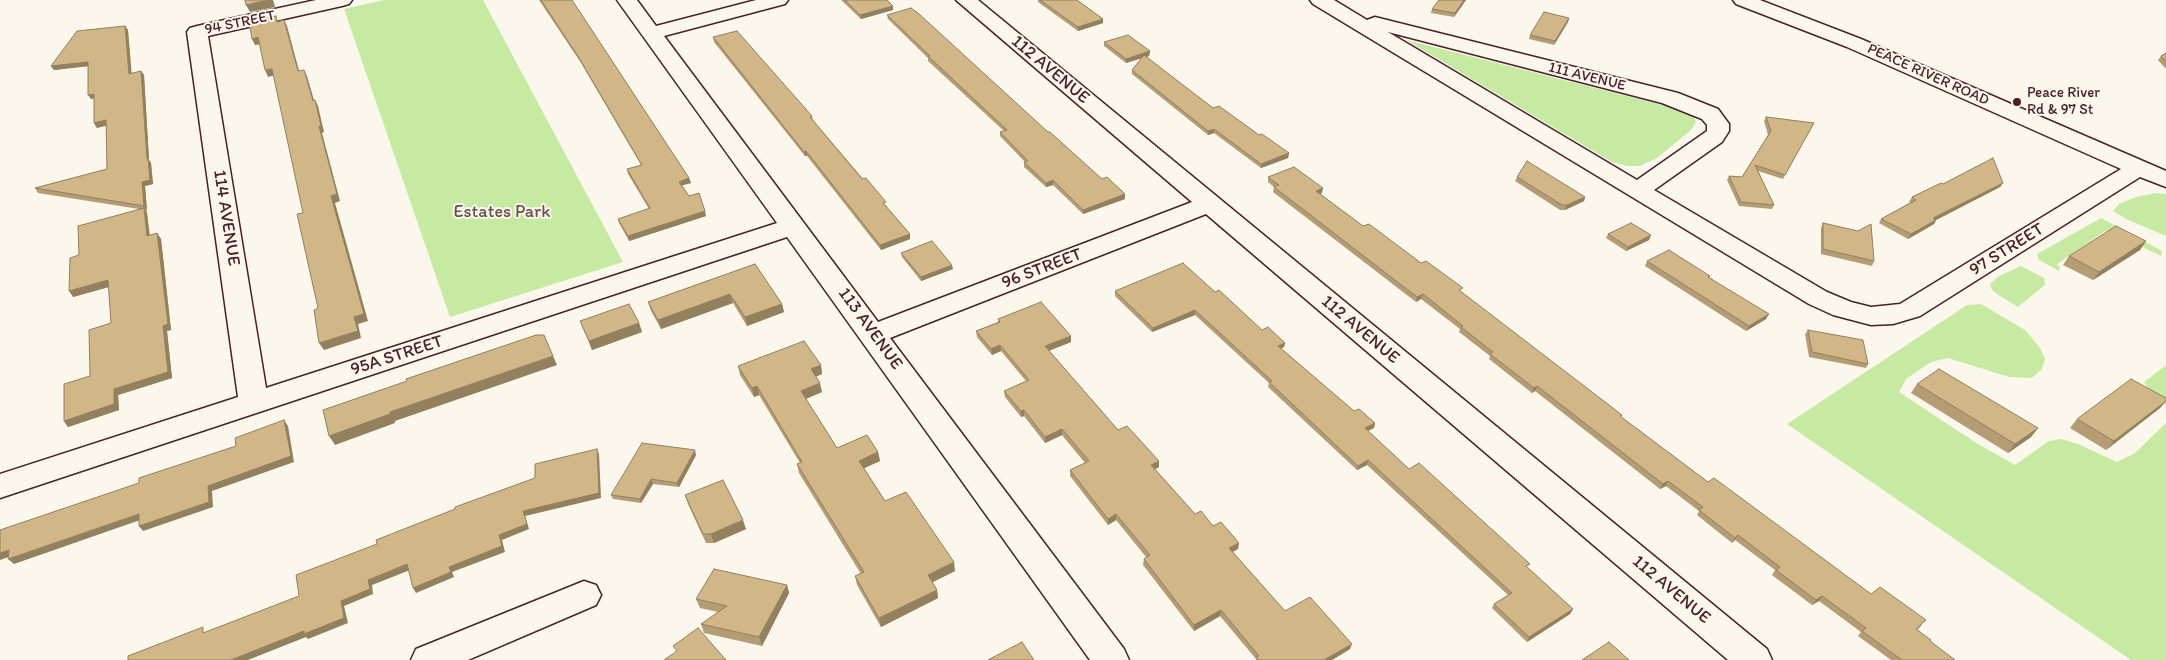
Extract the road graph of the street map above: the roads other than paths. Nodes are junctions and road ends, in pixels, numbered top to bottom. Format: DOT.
graph roads {
  1 [pos="342,0"];
  2 [pos="627,0"];
  3 [pos="778,0"];
  4 [pos="966,0"];
  5 [pos="1320,0"];
  6 [pos="1743,0"];
  7 [pos="1347,16"];
  8 [pos="197,32"];
  9 [pos="652,33"];
  10 [pos="2138,168"];
  11 [pos="2166,180"];
  12 [pos="1638,190"];
  13 [pos="1210,204"];
  14 [pos="794,226"];
  15 [pos="1871,316"];
  16 [pos="874,334"];
  17 [pos="254,403"];
  18 [pos="0,486"];
  19 [pos="584,596"];
  20 [pos="429,660"];
  21 [pos="1111,660"];
  22 [pos="1754,660"];
  1 -- 8 [label="street, 94 STREET"];
  2 -- 9 [label="street, 113 AVENUE"];
  3 -- 9 [label="street"];
  4 -- 13 [label="street, 112 AVENUE"];
  5 -- 7 [label="street, 111 AVENUE"];
  6 -- 10 [label="street, PEACE RIVER ROAD"];
  7 -- 12 [label="street, 111 AVENUE"];
  7 -- 12 [label="street, 111 AVENUE"];
  8 -- 17 [label="street, 114 AVENUE"];
  9 -- 14 [label="street, 113 AVENUE"];
  10 -- 11 [label="street, PEACE RIVER ROAD"];
  10 -- 15 [label="street, 97 STREET"];
  12 -- 15 [label="street, 111 AVENUE"];
  13 -- 16 [label="street, 96 STREET"];
  13 -- 22 [label="street, 112 AVENUE"];
  14 -- 16 [label="street, 113 AVENUE"];
  14 -- 17 [label="street, 95A STREET"];
  16 -- 21 [label="street, 113 AVENUE"];
  17 -- 18 [label="street, 95A STREET"];
  19 -- 20 [label="street"];
}
